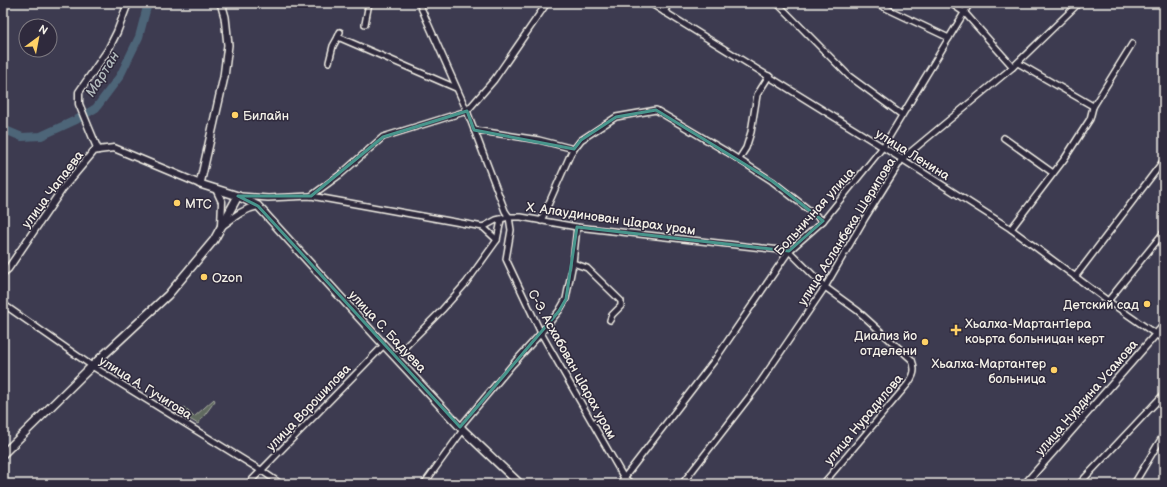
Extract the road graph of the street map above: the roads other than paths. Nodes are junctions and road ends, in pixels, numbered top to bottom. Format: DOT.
graph roads {
  1 [pos="128,3"];
  2 [pos="221,3"];
  3 [pos="369,3"];
  4 [pos="419,3"];
  5 [pos="547,3"];
  6 [pos="650,3"];
  7 [pos="669,3"];
  8 [pos="777,3"];
  9 [pos="875,3"];
  10 [pos="950,3"];
  11 [pos="970,3"];
  12 [pos="1079,3"];
  13 [pos="664,12"];
  14 [pos="965,13"];
  15 [pos="365,24"];
  16 [pos="949,38"];
  17 [pos="1132,44"];
  18 [pos="329,62"];
  19 [pos="1018,63"];
  20 [pos="1013,67"];
  21 [pos="769,76"];
  22 [pos="456,88"];
  23 [pos="1093,107"];
  24 [pos="467,111"];
  25 [pos="902,115"];
  26 [pos="474,130"];
  27 [pos="1004,138"];
  28 [pos="883,147"];
  29 [pos="574,148"];
  30 [pos="98,150"];
  31 [pos="739,159"];
  32 [pos="902,159"];
  33 [pos="1164,160"];
  34 [pos="1053,173"];
  35 [pos="200,184"];
  36 [pos="216,189"];
  37 [pos="238,196"];
  38 [pos="311,196"];
  39 [pos="258,206"];
  40 [pos="509,217"];
  41 [pos="502,220"];
  42 [pos="541,221"];
  43 [pos="823,221"];
  44 [pos="483,227"];
  45 [pos="577,227"];
  46 [pos="221,228"];
  47 [pos="1011,229"];
  48 [pos="1164,232"];
  49 [pos="497,240"];
  50 [pos="789,251"];
  51 [pos="573,263"];
  52 [pos="3,273"];
  53 [pos="1075,277"];
  54 [pos="826,287"];
  55 [pos="1108,301"];
  56 [pos="3,304"];
  57 [pos="610,320"];
  58 [pos="1164,325"];
  59 [pos="541,333"];
  60 [pos="1156,334"];
  61 [pos="1164,340"];
  62 [pos="384,345"];
  63 [pos="395,357"];
  64 [pos="92,366"];
  65 [pos="1164,394"];
  66 [pos="461,428"];
  67 [pos="1164,434"];
  68 [pos="3,454"];
  69 [pos="262,471"];
  70 [pos="624,478"];
  71 [pos="248,484"];
  72 [pos="281,484"];
  73 [pos="424,484"];
  74 [pos="520,484"];
  75 [pos="620,484"];
  76 [pos="632,484"];
  77 [pos="682,484"];
  78 [pos="823,484"];
  79 [pos="1025,484"];
  80 [pos="1078,484"];
  81 [pos="1134,484"];
  1 -- 30 [label="street"];
  2 -- 35 [label="main road"];
  3 -- 15 [label="street"];
  4 -- 22 [label="street, С-Э. Асхабован цIарах урам"];
  5 -- 24 [label="street"];
  6 -- 13 [label="street, улица Ленина"];
  7 -- 13 [label="street"];
  8 -- 25 [label="street"];
  9 -- 16 [label="street"];
  10 -- 14 [label="street"];
  11 -- 14 [label="street, Больничная улица"];
  12 -- 19 [label="street, улица Асланбека Шерипова"];
  13 -- 21 [label="street, улица Ленина"];
  14 -- 16 [label="street, Больничная улица"];
  14 -- 20 [label="street"];
  16 -- 25 [label="street, Больничная улица"];
  17 -- 23 [label="street"];
  18 -- 22 [label="street"];
  19 -- 20 [label="street, улица Асланбека Шерипова"];
  19 -- 23 [label="street"];
  20 -- 32 [label="street, улица Асланбека Шерипова"];
  21 -- 28 [label="street, улица Ленина"];
  21 -- 31 [label="street"];
  22 -- 24 [label="street, С-Э. Асхабован цIарах урам"];
  23 -- 34 [label="street"];
  24 -- 26 [label="street, С-Э. Асхабован цIарах урам"];
  24 -- 38 [label="street"];
  25 -- 28 [label="street, Больничная улица"];
  26 -- 29 [label="street"];
  26 -- 40 [label="street, С-Э. Асхабован цIарах урам"];
  27 -- 34 [label="street"];
  28 -- 32 [label="street, улица Ленина"];
  28 -- 43 [label="street, Больничная улица"];
  29 -- 31 [label="street"];
  29 -- 42 [label="street"];
  30 -- 35 [label="street, улица Чапаева"];
  30 -- 52 [label="street, улица Чапаева"];
  31 -- 43 [label="street"];
  32 -- 47 [label="street, улица Ленина"];
  32 -- 54 [label="street, улица Асланбека Шерипова"];
  33 -- 53 [label="street"];
  34 -- 47 [label="street"];
  35 -- 36 [label="main road, улица С. Бадуева"];
  36 -- 37 [label="main road, улица С. Бадуева"];
  36 -- 46 [label="street"];
  37 -- 38 [label="street"];
  37 -- 39 [label="main road, улица С. Бадуева"];
  37 -- 46 [label="main road"];
  38 -- 44 [label="street"];
  39 -- 46 [label="street"];
  39 -- 62 [label="main road, улица С. Бадуева"];
  40 -- 41 [label="street, Х. Алаудинован цIарах урам"];
  40 -- 42 [label="street, Х. Алаудинован цIарах урам"];
  40 -- 59 [label="street, С-Э. Асхабован цIарах урам"];
  41 -- 44 [label="street, Х. Алаудинован цIарах урам"];
  41 -- 49 [label="street"];
  42 -- 45 [label="street, Х. Алаудинован цIарах урам"];
  43 -- 50 [label="street, Больничная улица"];
  44 -- 49 [label="street"];
  45 -- 50 [label="street, Х. Алаудинован цIарах урам"];
  45 -- 51 [label="street"];
  46 -- 64 [label="main road"];
  47 -- 53 [label="street, улица Ленина"];
  48 -- 55 [label="street"];
  49 -- 63 [label="street"];
  50 -- 54 [label="street"];
  50 -- 70 [label="street, Больничная улица"];
  51 -- 57 [label="street"];
  51 -- 59 [label="street"];
  53 -- 55 [label="street, улица Ленина"];
  54 -- 77 [label="street, улица Асланбека Шерипова"];
  54 -- 78 [label="street, улица Нурадилова"];
  55 -- 60 [label="street, улица Ленина"];
  56 -- 64 [label="street, улица А. Гучигова"];
  58 -- 60 [label="street, улица Нурдина Усамова"];
  59 -- 66 [label="street"];
  59 -- 70 [label="street, С-Э. Асхабован цIарах урам"];
  60 -- 61 [label="street, улица Ленина"];
  60 -- 79 [label="street, улица Нурдина Усамова"];
  62 -- 63 [label="main road, улица С. Бадуева"];
  62 -- 69 [label="street, улица Ворошилова"];
  63 -- 66 [label="main road, улица С. Бадуева"];
  64 -- 68 [label="main road"];
  64 -- 69 [label="street, улица А. Гучигова"];
  65 -- 80 [label="street"];
  66 -- 73 [label="street"];
  66 -- 74 [label="main road, улица С. Бадуева"];
  67 -- 81 [label="street"];
  69 -- 71 [label="street, улица Ворошилова"];
  69 -- 72 [label="street, улица А. Гучигова"];
  70 -- 75 [label="street, Больничная улица"];
  70 -- 76 [label="street, С-Э. Асхабован цIарах урам"];
}
